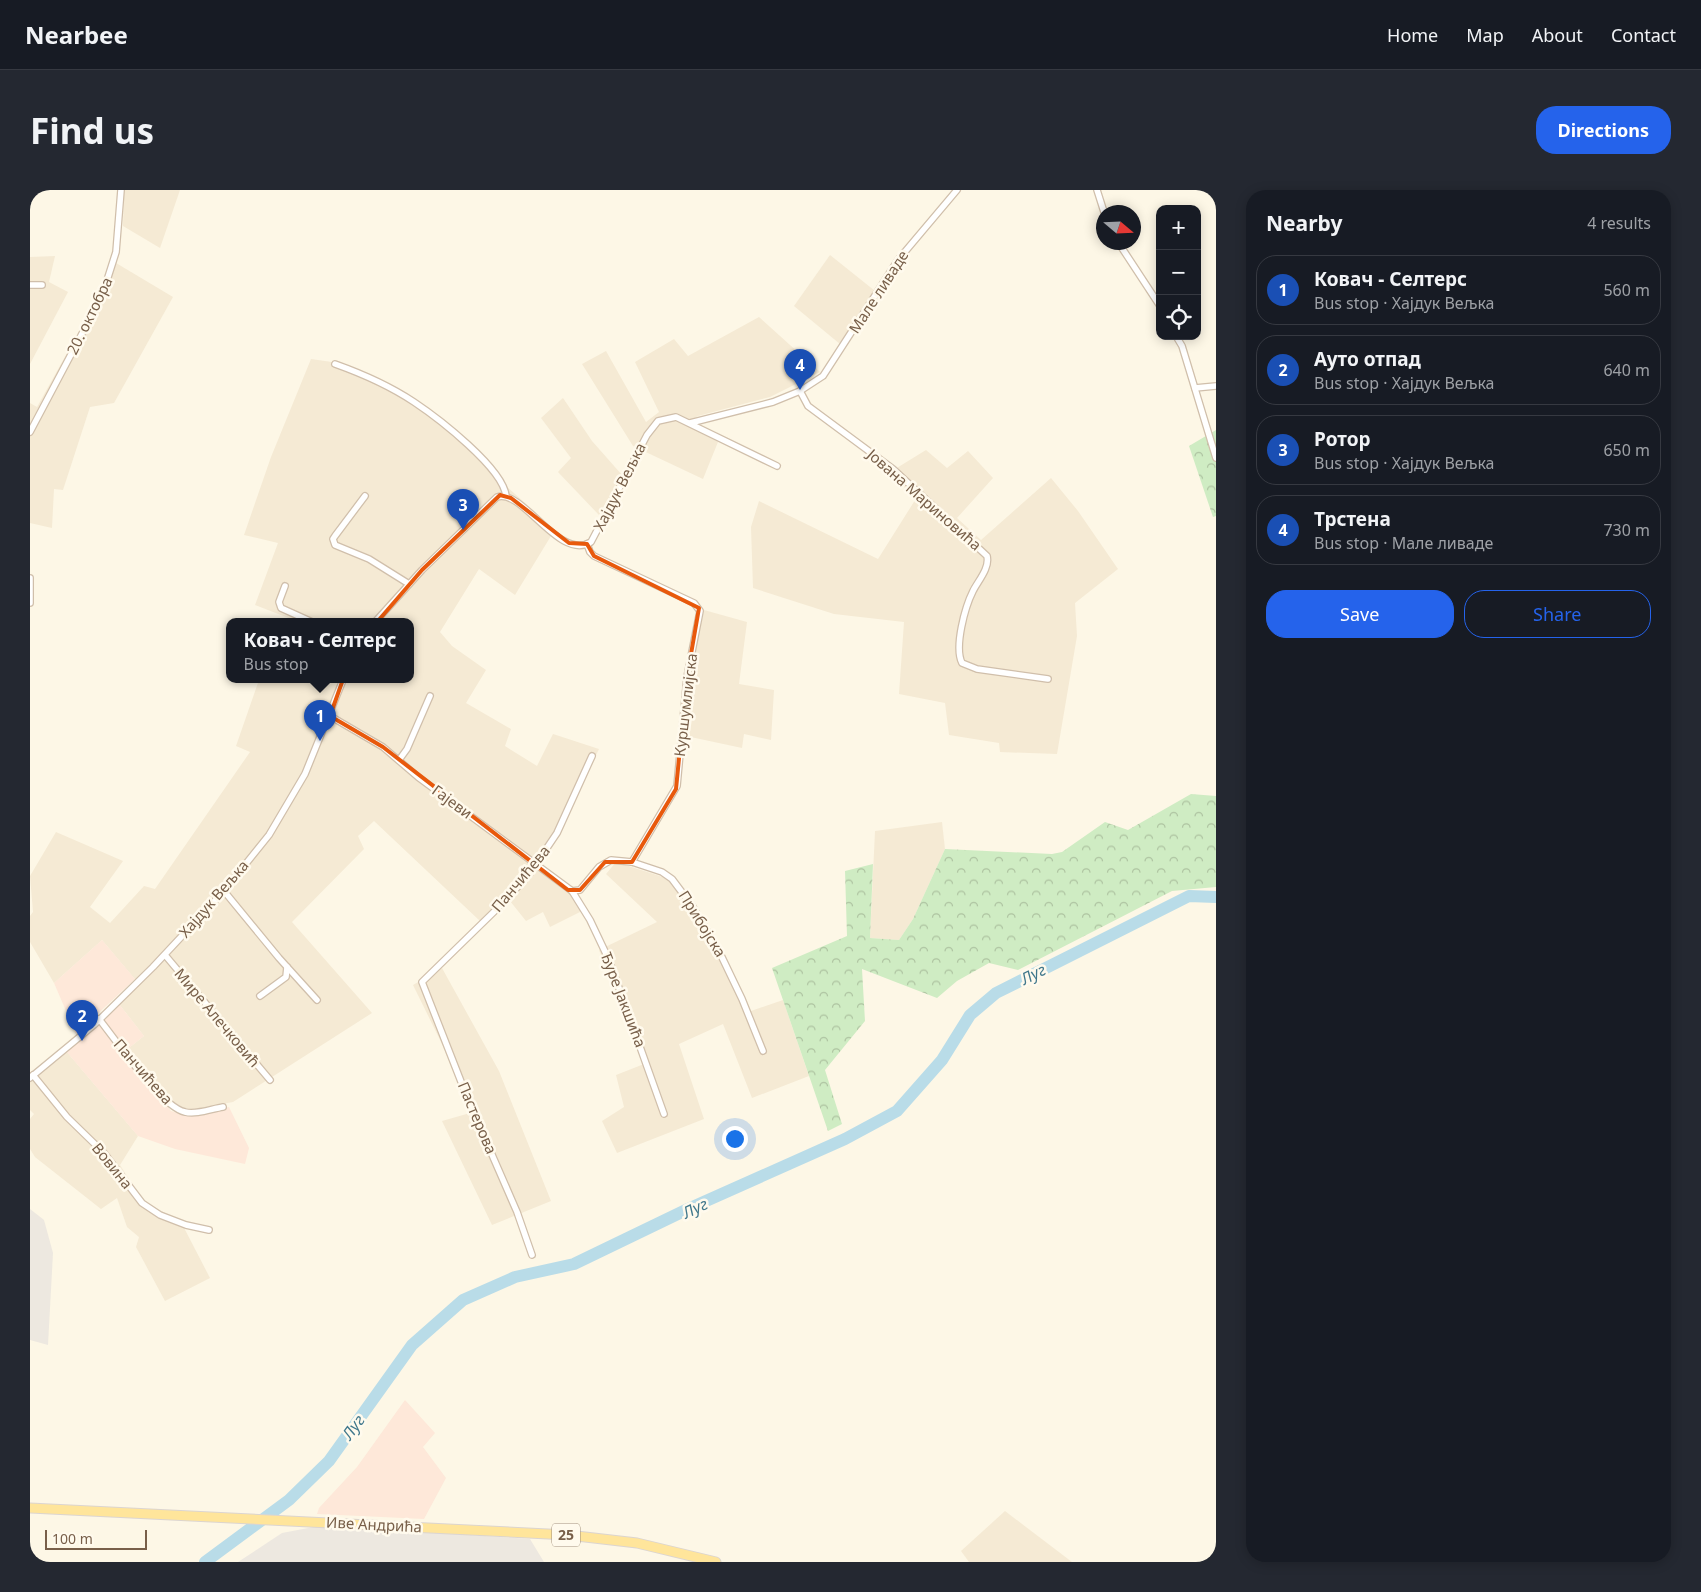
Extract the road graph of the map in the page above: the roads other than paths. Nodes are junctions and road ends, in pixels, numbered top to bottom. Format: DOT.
graph roads {
  1 [pos="121,190"];
  2 [pos="957,190"];
  3 [pos="1097,190"];
  4 [pos="1102,205"];
  5 [pos="1123,250"];
  6 [pos="30,285"];
  7 [pos="42,285"];
  8 [pos="1156,300"];
  9 [pos="1177,340"];
  10 [pos="335,364"];
  11 [pos="1216,386"];
  12 [pos="1195,388"];
  13 [pos="800,391"];
  14 [pos="690,423"];
  15 [pos="30,432"];
  16 [pos="1216,458"];
  17 [pos="777,466"];
  18 [pos="365,496"];
  19 [pos="506,496"];
  20 [pos="587,544"];
  21 [pos="30,578"];
  22 [pos="409,584"];
  23 [pos="286,586"];
  24 [pos="30,603"];
  25 [pos="303,618"];
  26 [pos="379,618"];
  27 [pos="1048,679"];
  28 [pos="342,683"];
  29 [pos="430,696"];
  30 [pos="330,716"];
  31 [pos="592,756"];
  32 [pos="399,760"];
  33 [pos="632,862"];
  34 [pos="536,863"];
  35 [pos="224,891"];
  36 [pos="572,891"];
  37 [pos="165,955"];
  38 [pos="286,967"];
  39 [pos="422,982"];
  40 [pos="260,996"];
  41 [pos="317,1000"];
  42 [pos="99,1019"];
  43 [pos="763,1051"];
  44 [pos="32,1076"];
  45 [pos="270,1080"];
  46 [pos="223,1107"];
  47 [pos="664,1114"];
  48 [pos="209,1230"];
  49 [pos="532,1255"];
  50 [pos="30,1508"];
  51 [pos="716,1562"];
  1 -- 15 [label="street, 20. октобра"];
  2 -- 13 [label="street, Мале ливаде"];
  3 -- 4 [label="street"];
  5 -- 8 [label="street"];
  6 -- 7 [label="street"];
  9 -- 12 [label="street"];
  10 -- 19 [label="street"];
  11 -- 12 [label="street"];
  12 -- 16 [label="street"];
  13 -- 14 [label="street, Хајдук Вељка"];
  13 -- 27 [label="street, Јована Мариновића"];
  14 -- 17 [label="street, Хајдук Вељка"];
  14 -- 20 [label="street, Хајдук Вељка"];
  18 -- 22 [label="street"];
  19 -- 20 [label="street, Хајдук Вељка"];
  19 -- 22 [label="street"];
  20 -- 33 [label="street, Куршумлијска"];
  21 -- 24 [label="street"];
  22 -- 26 [label="street"];
  23 -- 25 [label="street"];
  28 -- 30 [label="street, Хајдук Вељка"];
  29 -- 32 [label="street"];
  30 -- 32 [label="street, Гајеви"];
  30 -- 35 [label="street, Хајдук Вељка"];
  31 -- 34 [label="street, Панчићева"];
  32 -- 34 [label="street, Гајеви"];
  33 -- 36 [label="street, Прибојска"];
  33 -- 43 [label="street, Прибојска"];
  34 -- 36 [label="street, Гајеви"];
  34 -- 39 [label="street, Панчићева"];
  35 -- 37 [label="street, Хајдук Вељка"];
  35 -- 38 [label="street"];
  36 -- 47 [label="street, Ђуре Јакшића"];
  37 -- 42 [label="street, Хајдук Вељка"];
  37 -- 45 [label="street, Мире Алечковић"];
  38 -- 40 [label="street"];
  38 -- 41 [label="street"];
  39 -- 49 [label="street, Пастерова"];
  42 -- 44 [label="street, Хајдук Вељка"];
  42 -- 46 [label="street, Панчићева"];
  44 -- 48 [label="street, Вовина"];
  50 -- 51 [label="main road, Иве Андрића / 25"];
}
